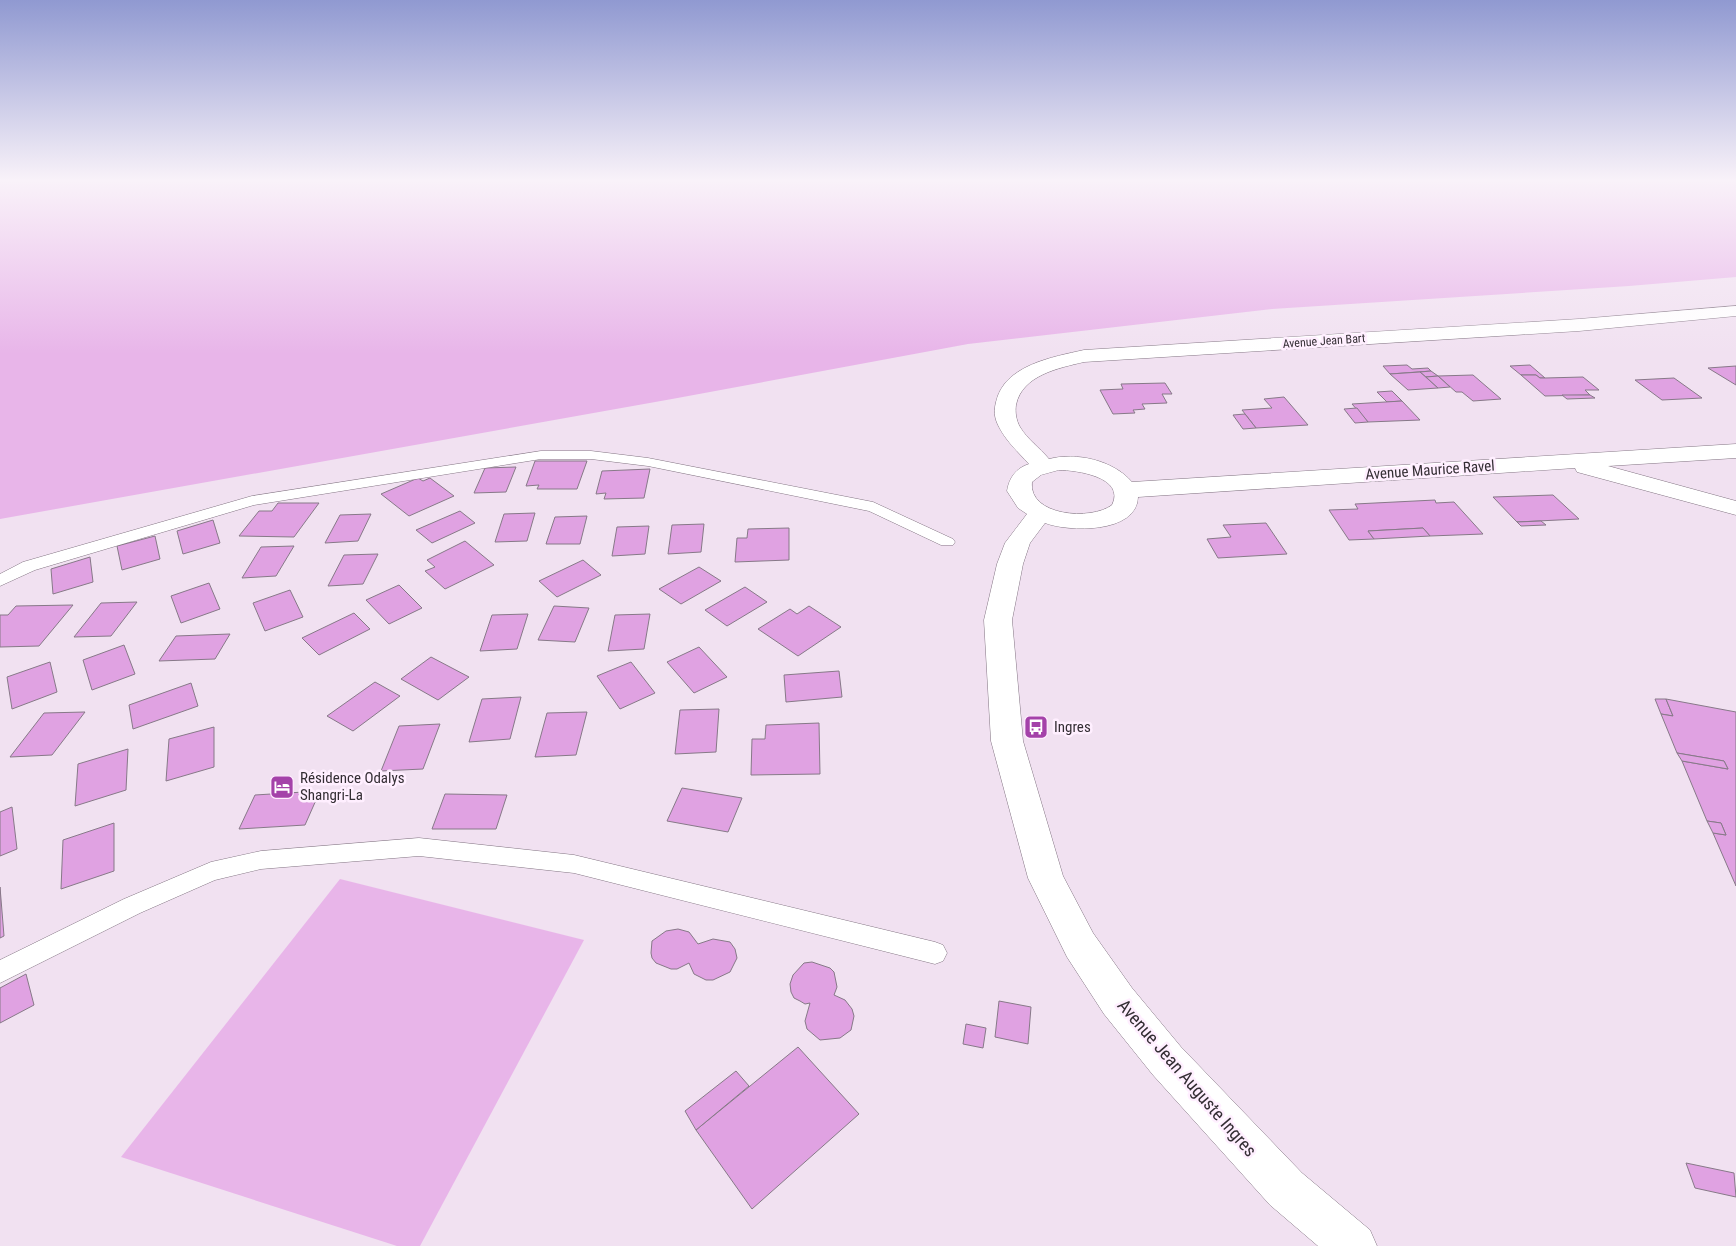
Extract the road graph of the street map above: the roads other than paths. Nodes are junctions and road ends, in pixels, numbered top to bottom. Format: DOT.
graph roads {
  1 [pos="1736,310"];
  2 [pos="1736,450"];
  3 [pos="1562,461"];
  4 [pos="1042,465"];
  5 [pos="1125,489"];
  6 [pos="1736,508"];
  7 [pos="1040,513"];
  8 [pos="947,542"];
  9 [pos="0,581"];
  10 [pos="936,953"];
  11 [pos="0,972"];
  12 [pos="1354,1246"];
  1 -- 4 [label="street, Avenue Jean Bart"];
  2 -- 3 [label="street, Avenue Maurice Ravel"];
  3 -- 5 [label="street, Avenue Maurice Ravel"];
  3 -- 6 [label="street"];
  4 -- 5 [label="street"];
  4 -- 7 [label="street"];
  5 -- 7 [label="street"];
  7 -- 12 [label="street, Avenue Jean Auguste Ingres"];
  8 -- 9 [label="lane"];
  10 -- 11 [label="lane"];
}
